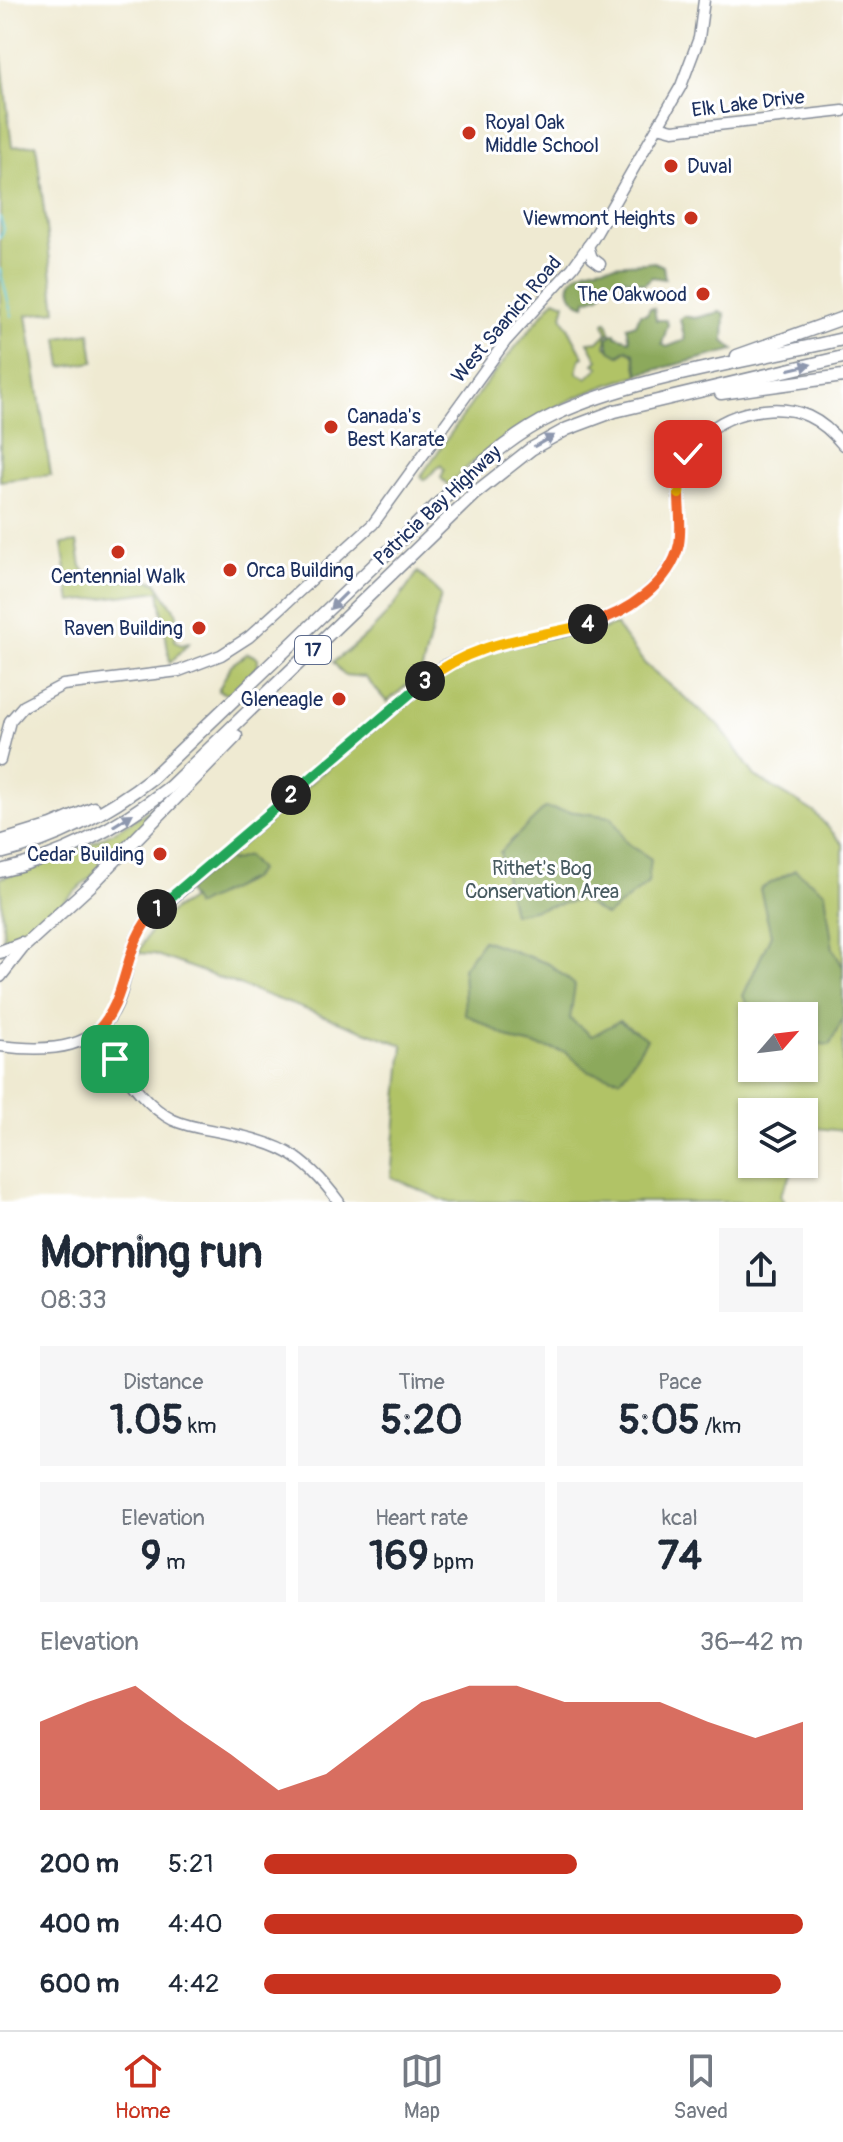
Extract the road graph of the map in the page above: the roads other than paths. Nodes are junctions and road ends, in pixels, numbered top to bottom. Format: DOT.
graph roads {
  1 [pos="704,0"];
  2 [pos="843,111"];
  3 [pos="658,126"];
  4 [pos="588,246"];
  5 [pos="600,264"];
  6 [pos="843,318"];
  7 [pos="843,339"];
  8 [pos="843,357"];
  9 [pos="843,376"];
  10 [pos="615,411"];
  11 [pos="519,435"];
  12 [pos="843,445"];
  13 [pos="375,590"];
  14 [pos="5,720"];
  15 [pos="193,743"];
  16 [pos="1,750"];
  17 [pos="0,842"];
  18 [pos="0,853"];
  19 [pos="0,871"];
  20 [pos="46,925"];
  21 [pos="0,952"];
  22 [pos="0,976"];
  23 [pos="94,1034"];
  24 [pos="0,1046"];
  25 [pos="339,1202"];
  1 -- 3 [label="street, West Saanich Road"];
  2 -- 3 [label="street, Elk Lake Drive"];
  3 -- 4 [label="street, West Saanich Road"];
  4 -- 5 [label="street"];
  4 -- 14 [label="street, West Saanich Road"];
  6 -- 11 [label="highway"];
  7 -- 11 [label="highway, Patricia Bay Highway / 17"];
  10 -- 8 [label="highway, Patricia Bay Highway / 17, one-way"];
  9 -- 10 [label="highway"];
  13 -- 10 [label="highway, Patricia Bay Highway / 17, one-way"];
  11 -- 15 [label="highway, Patricia Bay Highway / 17, one-way"];
  12 -- 23 [label="street"];
  19 -- 13 [label="highway, Patricia Bay Highway / 17, one-way"];
  13 -- 20 [label="highway"];
  14 -- 16 [label="street"];
  15 -- 17 [label="highway"];
  15 -- 18 [label="highway, Patricia Bay Highway / 17"];
  20 -- 21 [label="highway"];
  20 -- 22 [label="highway"];
  23 -- 24 [label="street"];
  23 -- 25 [label="street"];
}
